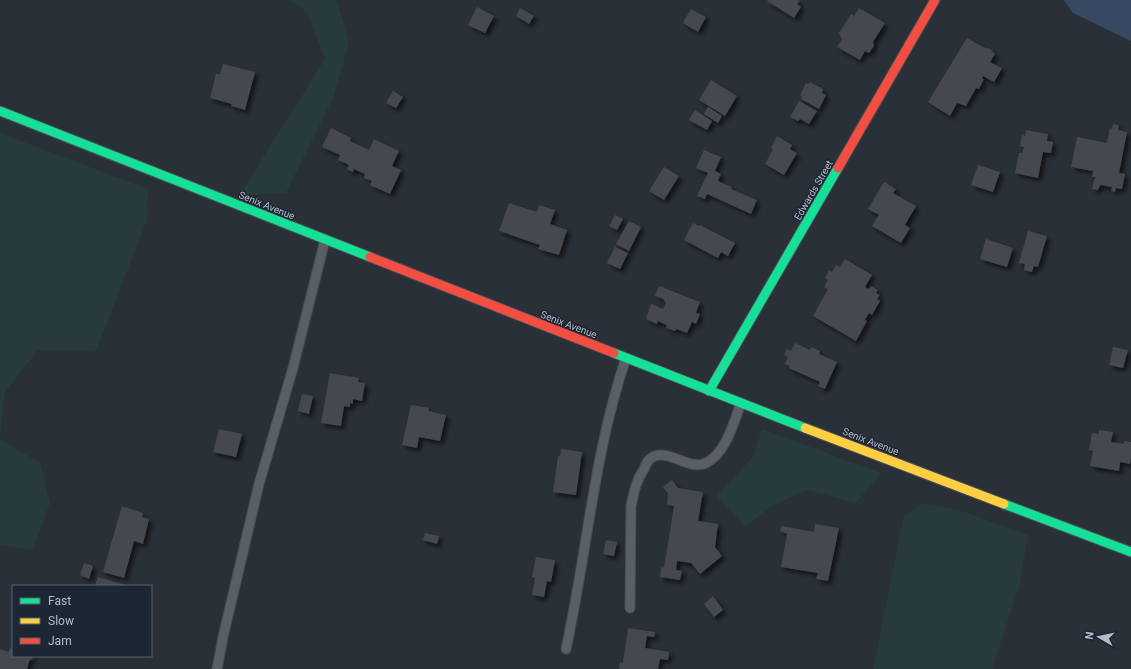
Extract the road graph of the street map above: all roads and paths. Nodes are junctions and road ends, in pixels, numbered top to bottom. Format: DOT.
graph roads {
  1 [pos="935,0"];
  2 [pos="0,112"];
  3 [pos="325,240"];
  4 [pos="626,358"];
  5 [pos="709,391"];
  6 [pos="741,403"];
  7 [pos="1131,552"];
  8 [pos="630,608"];
  9 [pos="566,649"];
  10 [pos="217,669"];
  1 -- 5 [label="street, Edwards Street"];
  2 -- 3 [label="street, Senix Avenue"];
  3 -- 4 [label="street, Senix Avenue"];
  3 -- 10 [label="lane"];
  4 -- 5 [label="street, Senix Avenue"];
  4 -- 9 [label="lane"];
  5 -- 6 [label="street, Senix Avenue"];
  6 -- 7 [label="street, Senix Avenue"];
  6 -- 8 [label="lane"];
}
